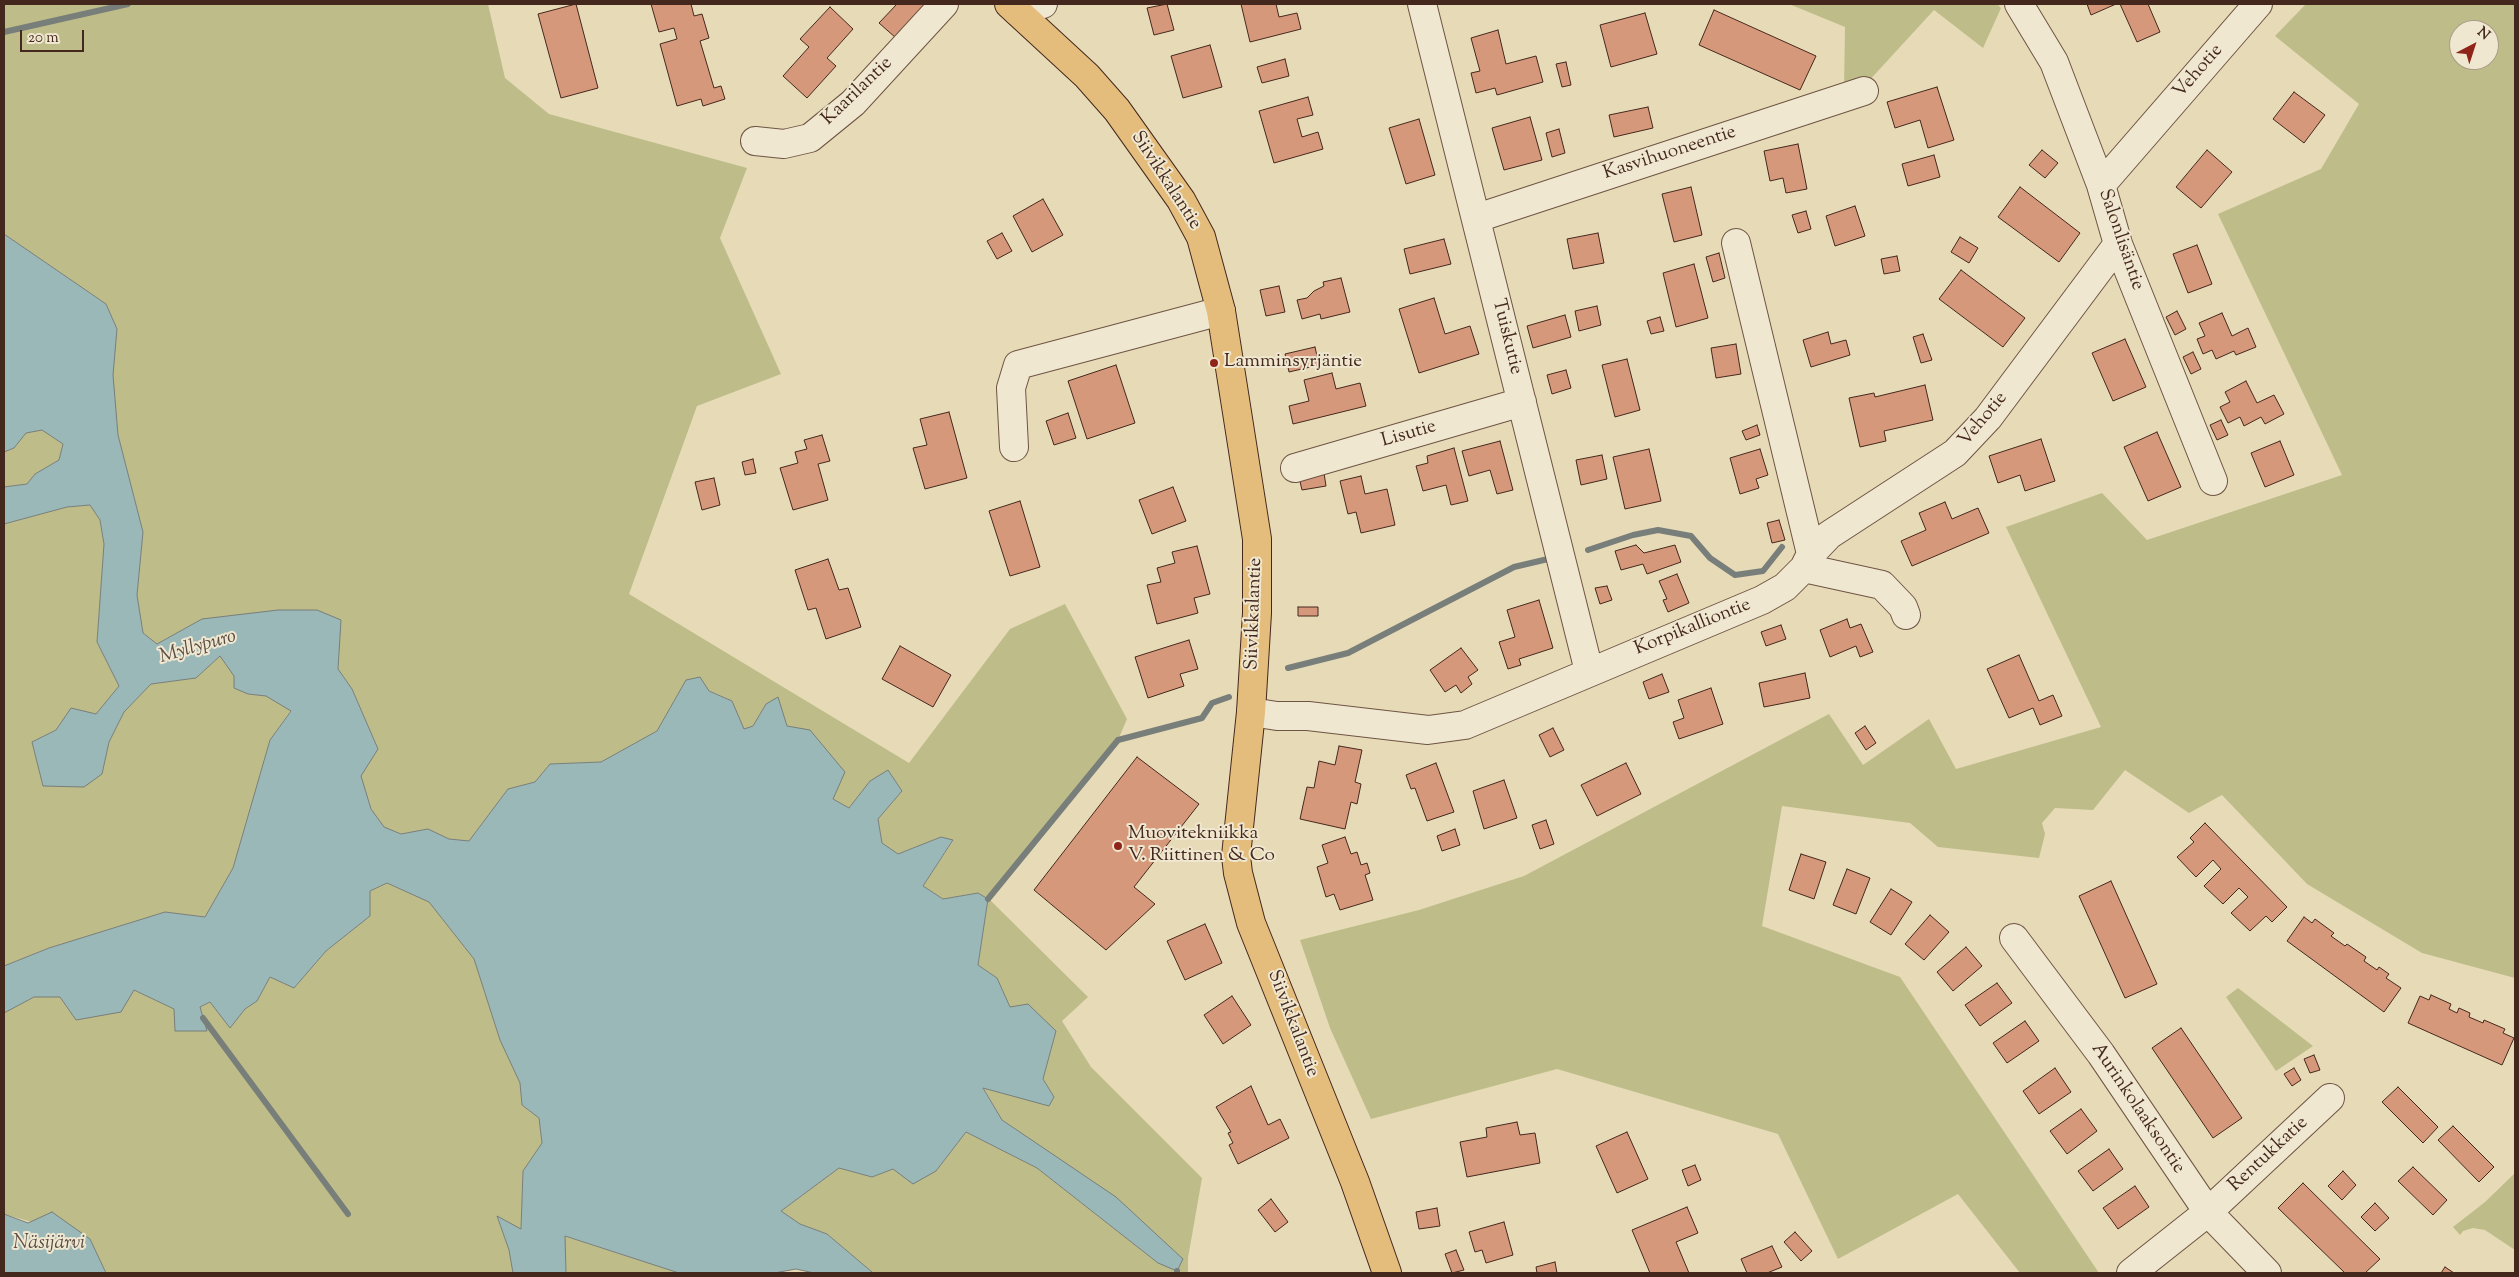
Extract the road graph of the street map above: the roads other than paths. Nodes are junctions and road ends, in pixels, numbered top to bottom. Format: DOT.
graph roads {
  1 [pos="944,4"];
  2 [pos="1043,4"];
  3 [pos="1422,4"];
  4 [pos="2019,4"];
  5 [pos="2258,4"];
  6 [pos="1013,8"];
  7 [pos="1864,91"];
  8 [pos="755,141"];
  9 [pos="2100,185"];
  10 [pos="1477,218"];
  11 [pos="1736,243"];
  12 [pos="2118,244"];
  13 [pos="1221,311"];
  14 [pos="1522,402"];
  15 [pos="1014,447"];
  16 [pos="1295,468"];
  17 [pos="2213,481"];
  18 [pos="1808,561"];
  19 [pos="1906,615"];
  20 [pos="1589,671"];
  21 [pos="1251,712"];
  22 [pos="2014,938"];
  23 [pos="2330,1098"];
  24 [pos="2208,1212"];
  25 [pos="1387,1273"];
  26 [pos="2131,1273"];
  27 [pos="2267,1273"];
  1 -- 8 [label="street, Kaarilantie"];
  2 -- 6 [label="street"];
  3 -- 10 [label="street, Tuiskutie"];
  4 -- 9 [label="street, Salonlisäntie"];
  5 -- 9 [label="street, Vehotie"];
  6 -- 13 [label="main road, Siivikkalantie"];
  7 -- 10 [label="street, Kasvihuoneentie"];
  9 -- 12 [label="street, Salonlisäntie"];
  10 -- 14 [label="street, Tuiskutie"];
  11 -- 18 [label="street"];
  12 -- 17 [label="street, Salonlisäntie"];
  12 -- 18 [label="street, Vehotie"];
  13 -- 15 [label="street"];
  13 -- 21 [label="main road, Siivikkalantie"];
  14 -- 16 [label="street, Lisutie"];
  14 -- 20 [label="street, Tuiskutie"];
  18 -- 19 [label="street"];
  18 -- 20 [label="street, Korpikalliontie"];
  20 -- 21 [label="street, Korpikalliontie"];
  21 -- 25 [label="main road, Siivikkalantie"];
  22 -- 24 [label="street, Aurinkolaaksontie"];
  23 -- 24 [label="street, Rentukkatie"];
  24 -- 26 [label="street, Rentukkatie"];
  24 -- 27 [label="street, Aurinkolaaksontie"];
}
